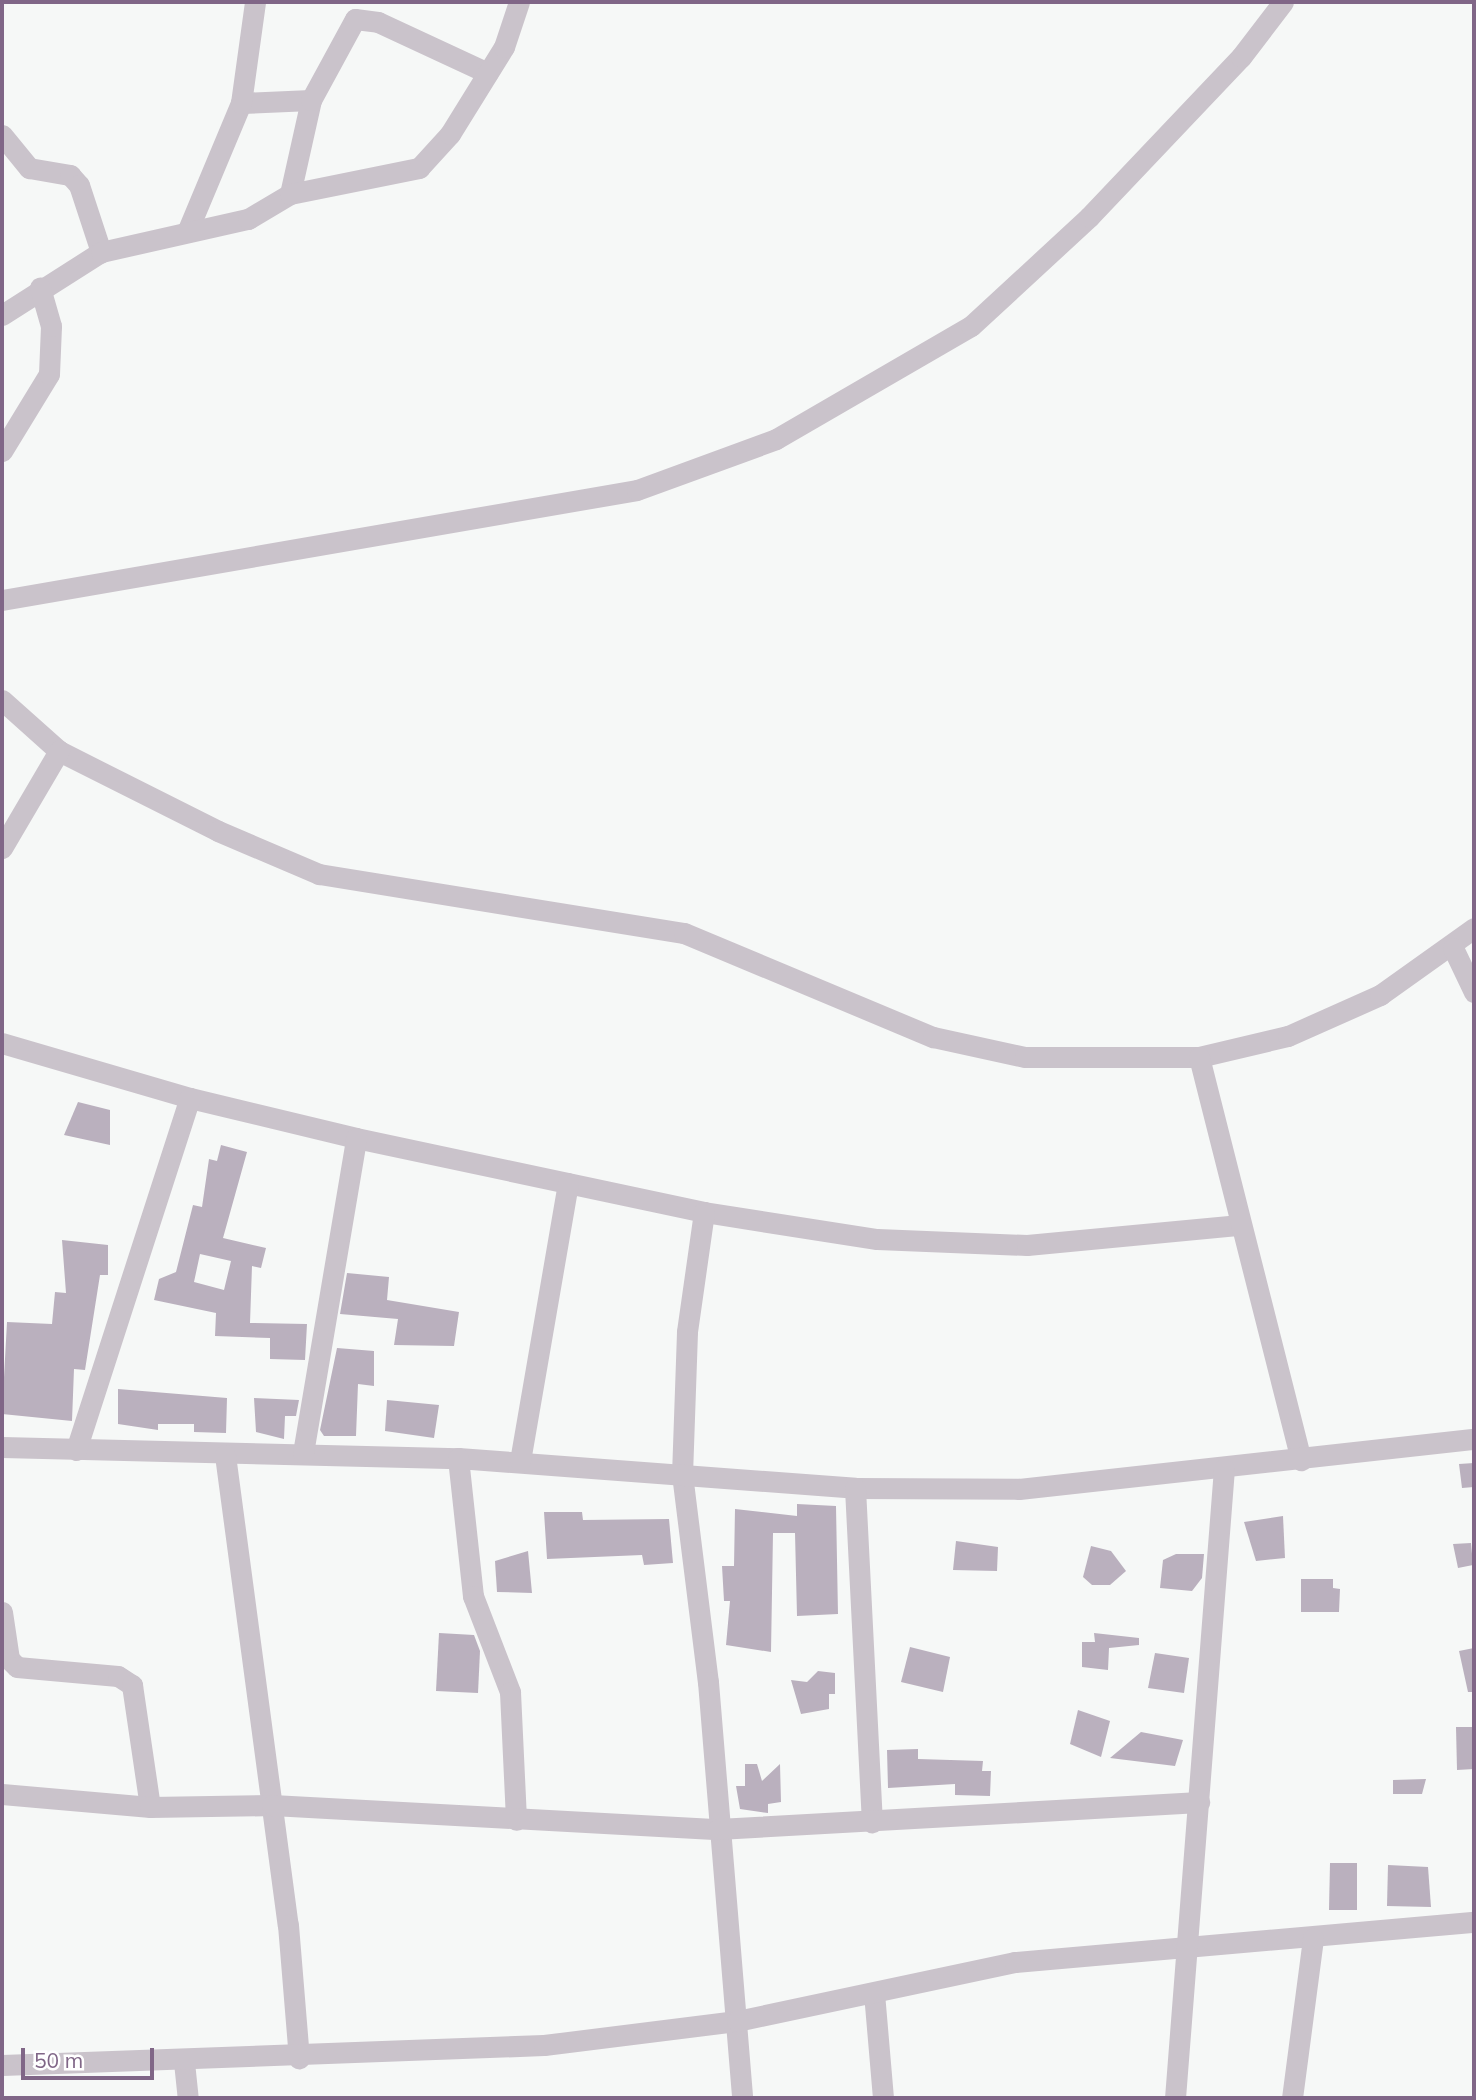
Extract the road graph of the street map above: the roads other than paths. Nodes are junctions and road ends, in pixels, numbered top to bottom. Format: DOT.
graph roads {
  1 [pos="255,2"];
  2 [pos="519,2"];
  3 [pos="1283,2"];
  4 [pos="488,72"];
  5 [pos="311,100"];
  6 [pos="242,103"];
  7 [pos="2,135"];
  8 [pos="290,194"];
  9 [pos="187,232"];
  10 [pos="101,252"];
  11 [pos="40,288"];
  12 [pos="2,315"];
  13 [pos="2,451"];
  14 [pos="2,600"];
  15 [pos="2,699"];
  16 [pos="59,751"];
  17 [pos="2,848"];
  18 [pos="1474,928"];
  19 [pos="1453,948"];
  20 [pos="1474,992"];
  21 [pos="2,1043"];
  22 [pos="1199,1057"];
  23 [pos="190,1098"];
  24 [pos="356,1138"];
  25 [pos="568,1183"];
  26 [pos="704,1212"];
  27 [pos="1237,1225"];
  28 [pos="1474,1439"];
  29 [pos="2,1447"];
  30 [pos="76,1451"];
  31 [pos="303,1453"];
  32 [pos="225,1455"];
  33 [pos="458,1458"];
  34 [pos="1301,1460"];
  35 [pos="520,1461"];
  36 [pos="1224,1469"];
  37 [pos="682,1474"];
  38 [pos="855,1488"];
  39 [pos="2,1612"];
  40 [pos="2,1794"];
  41 [pos="1199,1802"];
  42 [pos="272,1805"];
  43 [pos="150,1807"];
  44 [pos="516,1820"];
  45 [pos="872,1823"];
  46 [pos="718,1829"];
  47 [pos="1474,1922"];
  48 [pos="1313,1938"];
  49 [pos="1182,1950"];
  50 [pos="874,1993"];
  51 [pos="737,2021"];
  52 [pos="299,2059"];
  53 [pos="184,2062"];
  54 [pos="2,2065"];
  55 [pos="188,2098"];
  56 [pos="742,2098"];
  57 [pos="883,2098"];
  58 [pos="1175,2098"];
  59 [pos="1292,2098"];
  1 -- 6 [label="street"];
  2 -- 4 [label="street"];
  3 -- 14 [label="street"];
  4 -- 5 [label="street"];
  4 -- 8 [label="street"];
  5 -- 6 [label="street"];
  5 -- 8 [label="street"];
  6 -- 9 [label="street"];
  7 -- 10 [label="street"];
  8 -- 9 [label="street"];
  9 -- 10 [label="street"];
  10 -- 11 [label="street"];
  11 -- 12 [label="street"];
  11 -- 13 [label="street"];
  15 -- 16 [label="street"];
  16 -- 17 [label="street"];
  16 -- 22 [label="street"];
  18 -- 19 [label="street"];
  19 -- 20 [label="street"];
  19 -- 22 [label="street"];
  21 -- 23 [label="street"];
  22 -- 27 [label="street"];
  23 -- 24 [label="street"];
  23 -- 30 [label="street"];
  24 -- 25 [label="street"];
  24 -- 31 [label="street"];
  25 -- 26 [label="street"];
  25 -- 35 [label="street"];
  26 -- 27 [label="street"];
  26 -- 37 [label="street"];
  27 -- 34 [label="street"];
  28 -- 34 [label="street"];
  29 -- 30 [label="street"];
  30 -- 32 [label="street"];
  31 -- 32 [label="street"];
  31 -- 33 [label="street"];
  32 -- 42 [label="street"];
  33 -- 35 [label="street"];
  33 -- 44 [label="street"];
  34 -- 36 [label="street"];
  35 -- 37 [label="street"];
  36 -- 38 [label="street"];
  36 -- 41 [label="street"];
  37 -- 38 [label="street"];
  37 -- 46 [label="street"];
  38 -- 45 [label="street"];
  39 -- 43 [label="street"];
  40 -- 43 [label="street"];
  41 -- 45 [label="street"];
  41 -- 49 [label="street"];
  42 -- 43 [label="street"];
  42 -- 44 [label="street"];
  42 -- 52 [label="street"];
  44 -- 46 [label="street"];
  45 -- 46 [label="street"];
  46 -- 51 [label="street"];
  47 -- 48 [label="street"];
  48 -- 49 [label="street"];
  48 -- 59 [label="street"];
  49 -- 50 [label="street"];
  49 -- 58 [label="street"];
  50 -- 51 [label="street"];
  50 -- 57 [label="street"];
  51 -- 52 [label="street"];
  51 -- 56 [label="street"];
  52 -- 53 [label="street"];
  53 -- 54 [label="street"];
  53 -- 55 [label="street"];
}
